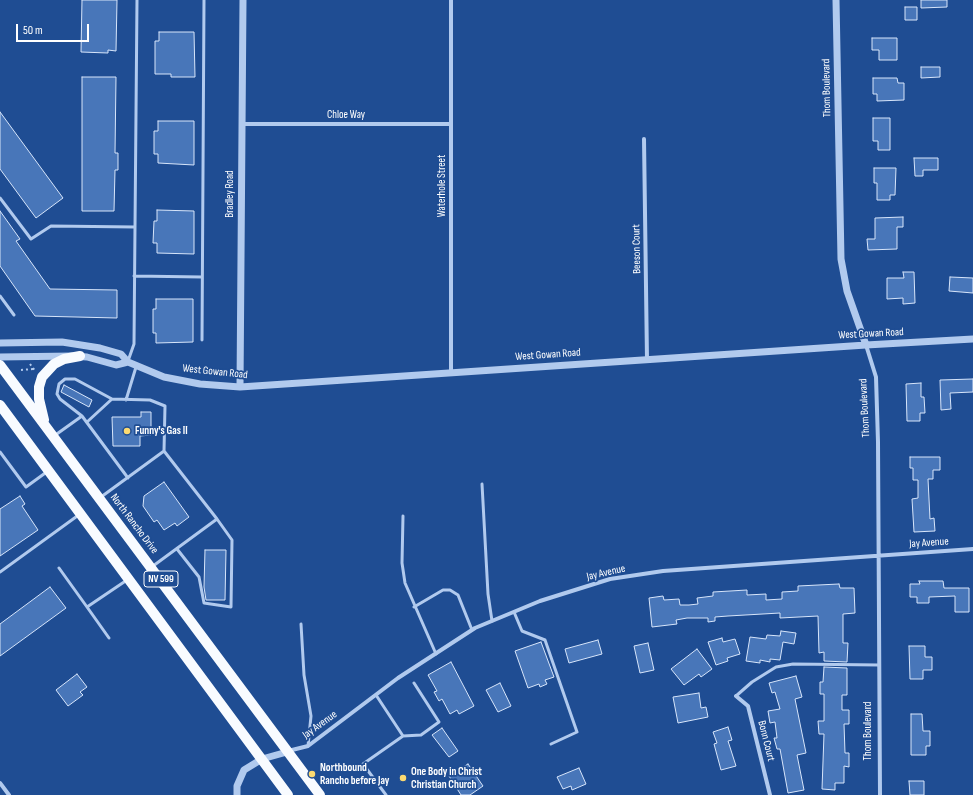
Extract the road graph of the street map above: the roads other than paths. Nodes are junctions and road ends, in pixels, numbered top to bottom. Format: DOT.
graph roads {
  1 [pos="137,0"];
  2 [pos="204,0"];
  3 [pos="243,0"];
  4 [pos="451,0"];
  5 [pos="836,0"];
  6 [pos="242,124"];
  7 [pos="451,124"];
  8 [pos="644,139"];
  9 [pos="0,198"];
  10 [pos="135,227"];
  11 [pos="134,276"];
  12 [pos="202,276"];
  13 [pos="0,296"];
  14 [pos="14,315"];
  15 [pos="202,340"];
  16 [pos="973,340"];
  17 [pos="0,343"];
  18 [pos="866,344"];
  19 [pos="80,356"];
  20 [pos="0,358"];
  21 [pos="647,360"];
  22 [pos="128,362"];
  23 [pos="0,365"];
  24 [pos="136,365"];
  25 [pos="451,372"];
  26 [pos="240,387"];
  27 [pos="112,399"];
  28 [pos="126,400"];
  29 [pos="0,405"];
  30 [pos="82,416"];
  31 [pos="87,422"];
  32 [pos="45,424"];
  33 [pos="54,436"];
  34 [pos="0,452"];
  35 [pos="164,452"];
  36 [pos="49,471"];
  37 [pos="128,478"];
  38 [pos="482,484"];
  39 [pos="99,498"];
  40 [pos="81,514"];
  41 [pos="403,516"];
  42 [pos="217,519"];
  43 [pos="177,549"];
  44 [pos="973,549"];
  45 [pos="878,555"];
  46 [pos="152,567"];
  47 [pos="59,568"];
  48 [pos="0,572"];
  49 [pos="128,579"];
  50 [pos="87,607"];
  51 [pos="414,607"];
  52 [pos="514,612"];
  53 [pos="492,621"];
  54 [pos="301,624"];
  55 [pos="472,630"];
  56 [pos="109,638"];
  57 [pos="436,654"];
  58 [pos="879,665"];
  59 [pos="414,683"];
  60 [pos="376,694"];
  61 [pos="736,696"];
  62 [pos="403,736"];
  63 [pos="551,744"];
  64 [pos="308,746"];
  65 [pos="287,752"];
  66 [pos="262,759"];
  67 [pos="0,783"];
  68 [pos="9,795"];
  69 [pos="237,795"];
  70 [pos="288,795"];
  71 [pos="320,795"];
  72 [pos="386,795"];
  73 [pos="770,795"];
  74 [pos="880,795"];
  1 -- 10 [label="lane"];
  2 -- 12 [label="lane"];
  3 -- 6 [label="street, Bradley Road"];
  4 -- 7 [label="street, Waterhole Street"];
  5 -- 18 [label="street, Thom Boulevard"];
  6 -- 7 [label="street, Chloe Way"];
  6 -- 26 [label="street, Bradley Road"];
  7 -- 25 [label="street, Waterhole Street"];
  8 -- 21 [label="street, Beeson Court"];
  9 -- 10 [label="lane"];
  10 -- 11 [label="lane"];
  11 -- 12 [label="lane"];
  11 -- 22 [label="lane"];
  12 -- 15 [label="lane"];
  13 -- 14 [label="lane"];
  16 -- 18 [label="street, West Gowan Road"];
  17 -- 22 [label="street, West Gowan Road"];
  18 -- 21 [label="street, West Gowan Road"];
  18 -- 45 [label="street, Thom Boulevard"];
  19 -- 20 [label="street, West Gowan Road"];
  19 -- 22 [label="street, West Gowan Road"];
  19 -- 32 [label="main road"];
  21 -- 25 [label="street, West Gowan Road"];
  22 -- 24 [label="street, West Gowan Road"];
  23 -- 32 [label="main road, North Rancho Drive / NV 599"];
  24 -- 26 [label="street, West Gowan Road"];
  24 -- 28 [label="lane"];
  25 -- 26 [label="street, West Gowan Road"];
  27 -- 28 [label="lane"];
  27 -- 30 [label="lane"];
  27 -- 31 [label="lane"];
  28 -- 35 [label="lane"];
  29 -- 36 [label="main road, NV 599"];
  30 -- 31 [label="lane"];
  30 -- 33 [label="lane"];
  31 -- 37 [label="lane"];
  32 -- 33 [label="main road, North Rancho Drive / NV 599"];
  33 -- 39 [label="main road, North Rancho Drive / NV 599"];
  34 -- 36 [label="lane"];
  35 -- 37 [label="lane"];
  35 -- 42 [label="lane"];
  36 -- 40 [label="main road, NV 599"];
  37 -- 39 [label="lane"];
  38 -- 53 [label="lane"];
  39 -- 46 [label="main road, North Rancho Drive / NV 599"];
  40 -- 48 [label="lane"];
  40 -- 49 [label="main road, NV 599"];
  41 -- 51 [label="lane"];
  42 -- 43 [label="lane"];
  42 -- 43 [label="lane"];
  43 -- 46 [label="lane"];
  44 -- 45 [label="street, Jay Avenue"];
  45 -- 52 [label="street, Jay Avenue"];
  45 -- 58 [label="street, Thom Boulevard"];
  46 -- 65 [label="main road, North Rancho Drive / NV 599"];
  47 -- 50 [label="lane"];
  49 -- 50 [label="lane"];
  49 -- 66 [label="main road, NV 599"];
  50 -- 56 [label="lane"];
  51 -- 55 [label="lane"];
  51 -- 57 [label="lane"];
  52 -- 53 [label="street, Jay Avenue"];
  52 -- 63 [label="lane"];
  53 -- 55 [label="street, Jay Avenue"];
  54 -- 64 [label="lane"];
  55 -- 57 [label="street, Jay Avenue"];
  57 -- 60 [label="street, Jay Avenue"];
  58 -- 61 [label="lane"];
  58 -- 74 [label="street, Thom Boulevard"];
  59 -- 62 [label="lane"];
  60 -- 62 [label="lane"];
  60 -- 64 [label="street, Jay Avenue"];
  61 -- 73 [label="street, Bonn Court"];
  62 -- 72 [label="lane"];
  64 -- 65 [label="street, Jay Avenue"];
  65 -- 66 [label="street"];
  65 -- 71 [label="main road, North Rancho Drive / NV 599"];
  66 -- 69 [label="street"];
  66 -- 70 [label="main road, NV 599"];
  67 -- 68 [label="street"];
}
